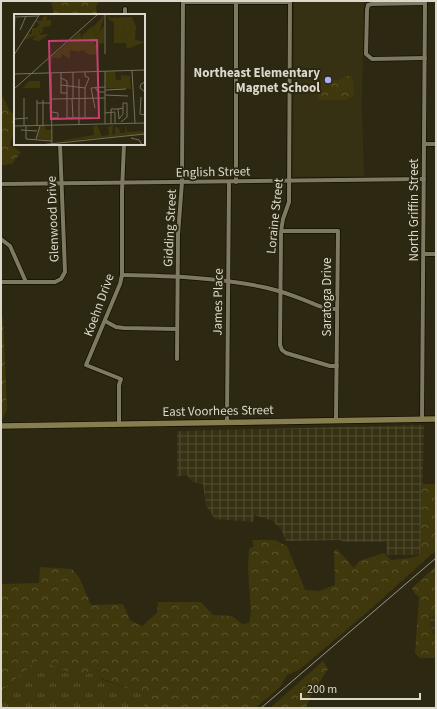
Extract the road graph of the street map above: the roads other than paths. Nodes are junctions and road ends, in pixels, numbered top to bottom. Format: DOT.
graph roads {
  1 [pos="183,2"];
  2 [pos="236,2"];
  3 [pos="290,2"];
  4 [pos="425,2"];
  5 [pos="125,9"];
  6 [pos="125,14"];
  7 [pos="425,58"];
  8 [pos="424,144"];
  9 [pos="436,144"];
  10 [pos="60,145"];
  11 [pos="124,145"];
  12 [pos="424,179"];
  13 [pos="289,181"];
  14 [pos="123,182"];
  15 [pos="182,182"];
  16 [pos="229,182"];
  17 [pos="236,182"];
  18 [pos="62,183"];
  19 [pos="1,184"];
  20 [pos="281,231"];
  21 [pos="1,239"];
  22 [pos="424,254"];
  23 [pos="436,254"];
  24 [pos="122,275"];
  25 [pos="178,276"];
  26 [pos="228,281"];
  27 [pos="1,282"];
  28 [pos="26,282"];
  29 [pos="280,291"];
  30 [pos="337,309"];
  31 [pos="105,321"];
  32 [pos="177,329"];
  33 [pos="177,359"];
  34 [pos="337,366"];
  35 [pos="422,419"];
  36 [pos="436,419"];
  37 [pos="336,420"];
  38 [pos="227,422"];
  39 [pos="119,424"];
  40 [pos="1,426"];
  1 -- 2 [label="street"];
  1 -- 15 [label="street, Gidding Street"];
  2 -- 3 [label="street"];
  2 -- 17 [label="street"];
  3 -- 13 [label="street, Loraine Street"];
  4 -- 7 [label="street, North Griffin Street"];
  4 -- 7 [label="street"];
  5 -- 6 [label="street"];
  7 -- 8 [label="street, North Griffin Street"];
  8 -- 9 [label="street"];
  8 -- 12 [label="street, North Griffin Street"];
  10 -- 18 [label="street, Glenwood Drive"];
  11 -- 14 [label="street, Koehn Drive"];
  12 -- 13 [label="street, English Street"];
  12 -- 22 [label="street, North Griffin Street"];
  13 -- 17 [label="street, English Street"];
  13 -- 20 [label="street, Loraine Street"];
  14 -- 15 [label="street, English Street"];
  14 -- 18 [label="street, English Street"];
  14 -- 24 [label="street, Koehn Drive"];
  15 -- 16 [label="street, English Street"];
  15 -- 25 [label="street, Gidding Street"];
  16 -- 17 [label="street, English Street"];
  16 -- 26 [label="street, James Place"];
  18 -- 19 [label="street, English Street"];
  18 -- 28 [label="street, Glenwood Drive"];
  20 -- 29 [label="street, Loraine Street"];
  20 -- 30 [label="street, Saratoga Drive"];
  21 -- 28 [label="street"];
  22 -- 23 [label="street"];
  22 -- 35 [label="street, North Griffin Street"];
  24 -- 25 [label="street"];
  24 -- 31 [label="street, Koehn Drive"];
  25 -- 26 [label="street"];
  25 -- 32 [label="street, Gidding Street"];
  26 -- 29 [label="street"];
  26 -- 38 [label="street, James Place"];
  27 -- 28 [label="street, Glenwood Drive"];
  29 -- 30 [label="street"];
  29 -- 34 [label="street, Loraine Street"];
  30 -- 34 [label="street, Saratoga Drive"];
  31 -- 32 [label="street"];
  31 -- 39 [label="street, Koehn Drive"];
  32 -- 33 [label="street, Gidding Street"];
  34 -- 37 [label="street, Saratoga Drive"];
  35 -- 36 [label="main road, East Voorhees Street"];
  35 -- 37 [label="main road, East Voorhees Street"];
  37 -- 38 [label="main road, East Voorhees Street"];
  38 -- 39 [label="main road, East Voorhees Street"];
  39 -- 40 [label="main road, East Voorhees Street"];
}
